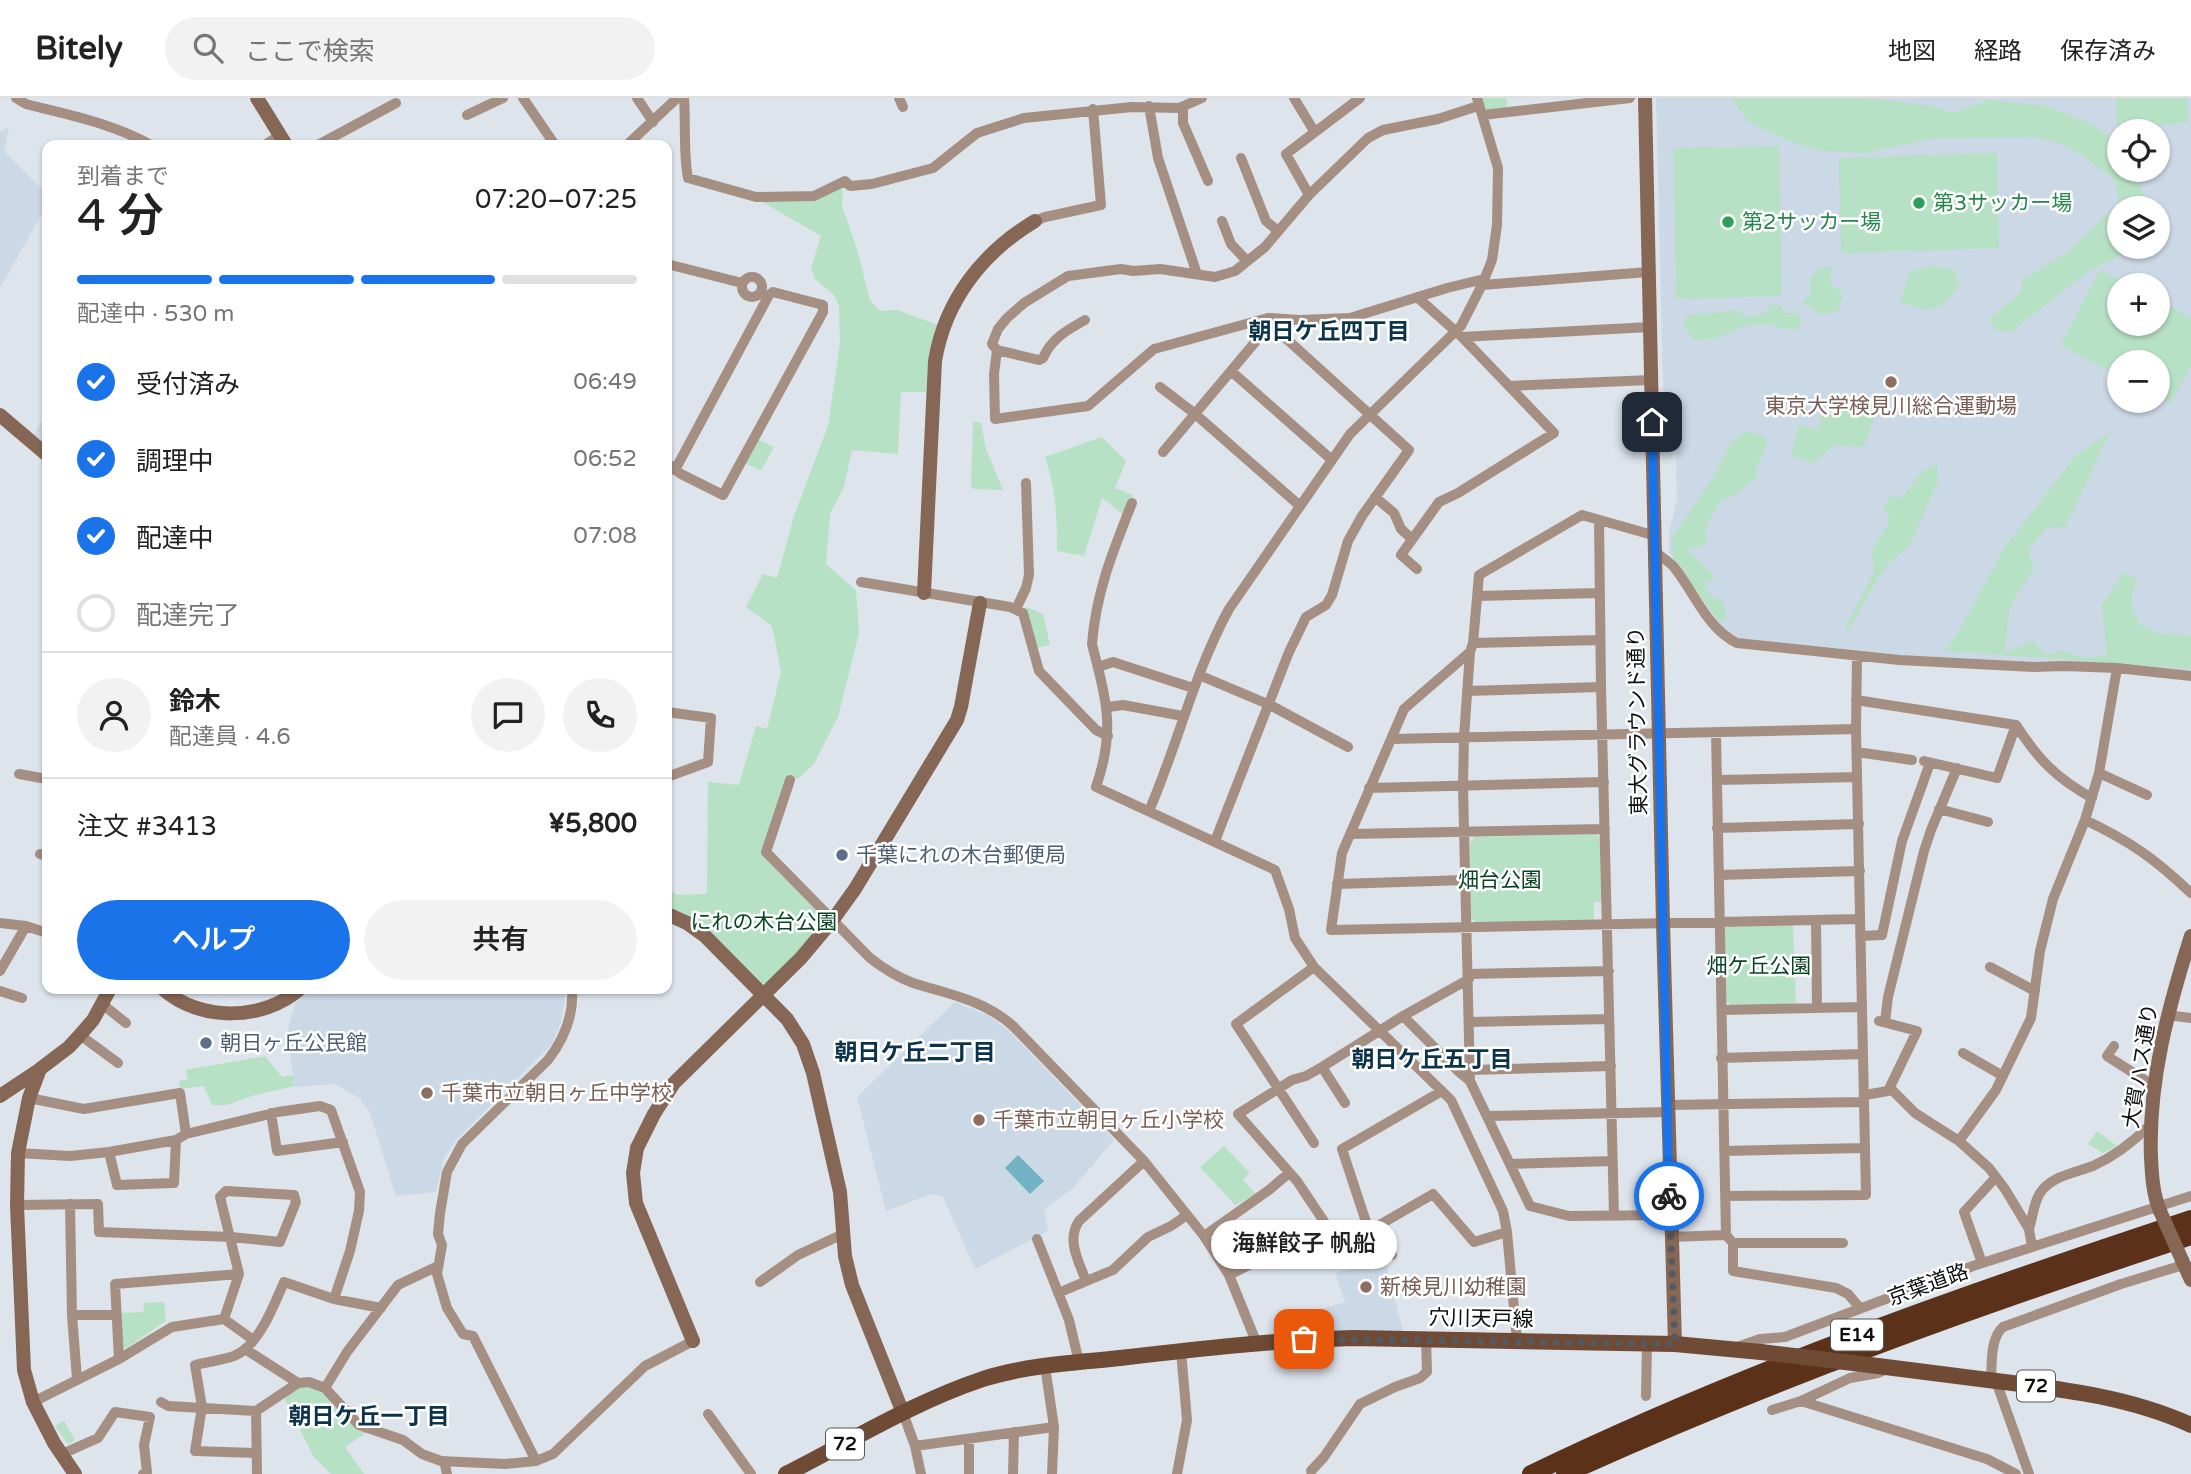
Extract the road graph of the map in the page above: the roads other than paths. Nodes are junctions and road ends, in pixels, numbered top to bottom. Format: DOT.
graph roads {
  1 [pos="16,98"];
  2 [pos="257,98"];
  3 [pos="503,98"];
  4 [pos="523,98"];
  5 [pos="637,98"];
  6 [pos="677,98"];
  7 [pos="684,98"];
  8 [pos="1202,98"];
  9 [pos="1294,98"];
  10 [pos="1360,98"];
  11 [pos="1630,98"];
  12 [pos="1645,98"];
  13 [pos="396,103"];
  14 [pos="1149,106"];
  15 [pos="1479,106"];
  16 [pos="1183,107"];
  17 [pos="1093,109"];
  18 [pos="467,115"];
  19 [pos="653,122"];
  20 [pos="1314,131"];
  21 [pos="141,140"];
  22 [pos="283,140"];
  23 [pos="327,140"];
  24 [pos="552,140"];
  25 [pos="633,140"];
  26 [pos="1241,158"];
  27 [pos="1208,181"];
  28 [pos="1309,195"];
  29 [pos="1222,220"];
  30 [pos="1035,221"];
  31 [pos="1278,231"];
  32 [pos="1247,261"];
  33 [pos="672,265"];
  34 [pos="1648,272"];
  35 [pos="1197,274"];
  36 [pos="1483,282"];
  37 [pos="764,294"];
  38 [pos="1417,298"];
  39 [pos="1085,320"];
  40 [pos="1272,322"];
  41 [pos="1650,327"];
  42 [pos="1459,335"];
  43 [pos="997,350"];
  44 [pos="1230,371"];
  45 [pos="1651,380"];
  46 [pos="1509,386"];
  47 [pos="1160,387"];
  48 [pos="1194,414"];
  49 [pos="0,415"];
  50 [pos="1369,415"];
  51 [pos="42,451"];
  52 [pos="1163,452"];
  53 [pos="1332,460"];
  54 [pos="672,464"];
  55 [pos="672,467"];
  56 [pos="1026,483"];
  57 [pos="1375,497"];
  58 [pos="1132,503"];
  59 [pos="1300,506"];
  60 [pos="1599,520"];
  61 [pos="1656,536"];
  62 [pos="1412,539"];
  63 [pos="1656,552"];
  64 [pos="1417,569"];
  65 [pos="861,582"];
  66 [pos="924,593"];
  67 [pos="1600,593"];
  68 [pos="1478,596"];
  69 [pos="980,603"];
  70 [pos="1016,609"];
  71 [pos="1600,640"];
  72 [pos="1471,647"];
  73 [pos="1857,657"];
  74 [pos="1098,667"];
  75 [pos="2118,668"];
  76 [pos="1199,675"];
  77 [pos="2191,676"];
  78 [pos="1601,687"];
  79 [pos="1193,688"];
  80 [pos="1467,691"];
  81 [pos="1856,700"];
  82 [pos="1270,705"];
  83 [pos="1108,707"];
  84 [pos="672,713"];
  85 [pos="1184,716"];
  86 [pos="2016,725"];
  87 [pos="1856,729"];
  88 [pos="1659,733"];
  89 [pos="1716,733"];
  90 [pos="1603,734"];
  91 [pos="1108,736"];
  92 [pos="1464,737"];
  93 [pos="1392,739"];
  94 [pos="1348,747"];
  95 [pos="1857,752"];
  96 [pos="1922,761"];
  97 [pos="1957,768"];
  98 [pos="2099,773"];
  99 [pos="19,774"];
  100 [pos="672,775"];
  101 [pos="1857,777"];
  102 [pos="42,778"];
  103 [pos="790,780"];
  104 [pos="1717,780"];
  105 [pos="1604,782"];
  106 [pos="1463,786"];
  107 [pos="1369,788"];
  108 [pos="2147,795"];
  109 [pos="2092,798"];
  110 [pos="1939,809"];
  111 [pos="1149,811"];
  112 [pos="2085,820"];
  113 [pos="1988,821"];
  114 [pos="1858,824"];
  115 [pos="1717,828"];
  116 [pos="1605,829"];
  117 [pos="1465,833"];
  118 [pos="1351,834"];
  119 [pos="1215,841"];
  120 [pos="1860,871"];
  121 [pos="1719,875"];
  122 [pos="1466,880"];
  123 [pos="1337,884"];
  124 [pos="2191,893"];
  125 [pos="672,916"];
  126 [pos="1860,919"];
  127 [pos="832,921"];
  128 [pos="1816,921"];
  129 [pos="1719,922"];
  130 [pos="0,923"];
  131 [pos="1662,923"];
  132 [pos="1608,924"];
  133 [pos="26,926"];
  134 [pos="1467,928"];
  135 [pos="42,931"];
  136 [pos="1860,936"];
  137 [pos="2191,936"];
  138 [pos="1314,967"];
  139 [pos="1990,967"];
  140 [pos="0,971"];
  141 [pos="1609,971"];
  142 [pos="1469,976"];
  143 [pos="0,991"];
  144 [pos="2035,991"];
  145 [pos="107,994"];
  146 [pos="170,994"];
  147 [pos="291,994"];
  148 [pos="572,994"];
  149 [pos="763,996"];
  150 [pos="22,998"];
  151 [pos="102,1004"];
  152 [pos="1817,1007"];
  153 [pos="1862,1007"];
  154 [pos="1722,1010"];
  155 [pos="2167,1015"];
  156 [pos="1403,1016"];
  157 [pos="2191,1018"];
  158 [pos="1609,1019"];
  159 [pos="1471,1022"];
  160 [pos="126,1023"];
  161 [pos="1381,1030"];
  162 [pos="80,1035"];
  163 [pos="2114,1046"];
  164 [pos="1963,1053"];
  165 [pos="1863,1054"];
  166 [pos="1721,1058"];
  167 [pos="118,1063"];
  168 [pos="1322,1066"];
  169 [pos="1611,1066"];
  170 [pos="40,1069"];
  171 [pos="1470,1075"];
  172 [pos="2003,1076"];
  173 [pos="2154,1086"];
  174 [pos="1280,1088"];
  175 [pos="1890,1088"];
  176 [pos="1442,1091"];
  177 [pos="0,1096"];
  178 [pos="29,1098"];
  179 [pos="1864,1099"];
  180 [pos="1345,1103"];
  181 [pos="1723,1104"];
  182 [pos="1668,1108"];
  183 [pos="271,1113"];
  184 [pos="1613,1114"];
  185 [pos="1489,1116"];
  186 [pos="2150,1125"];
  187 [pos="186,1134"];
  188 [pos="176,1140"];
  189 [pos="1959,1141"];
  190 [pos="343,1142"];
  191 [pos="1314,1143"];
  192 [pos="1865,1148"];
  193 [pos="1724,1151"];
  194 [pos="109,1152"];
  195 [pos="18,1153"];
  196 [pos="1144,1161"];
  197 [pos="1613,1161"];
  198 [pos="1510,1164"];
  199 [pos="1289,1173"];
  200 [pos="1996,1177"];
  201 [pos="1726,1196"];
  202 [pos="2191,1196"];
  203 [pos="70,1204"];
  204 [pos="17,1205"];
  205 [pos="2159,1209"];
  206 [pos="1187,1215"];
  207 [pos="1615,1215"];
  208 [pos="1670,1215"];
  209 [pos="2191,1219"];
  210 [pos="1325,1223"];
  211 [pos="2029,1229"];
  212 [pos="1369,1231"];
  213 [pos="1507,1232"];
  214 [pos="844,1234"];
  215 [pos="1204,1236"];
  216 [pos="2191,1236"];
  217 [pos="231,1237"];
  218 [pos="1671,1237"];
  219 [pos="1037,1239"];
  220 [pos="1730,1239"];
  221 [pos="1843,1244"];
  222 [pos="1343,1245"];
  223 [pos="2032,1247"];
  224 [pos="1329,1255"];
  225 [pos="1392,1255"];
  226 [pos="1982,1263"];
  227 [pos="438,1266"];
  228 [pos="2187,1269"];
  229 [pos="239,1274"];
  230 [pos="1229,1275"];
  231 [pos="1086,1281"];
  232 [pos="760,1282"];
  233 [pos="1058,1293"];
  234 [pos="334,1298"];
  235 [pos="381,1308"];
  236 [pos="1860,1308"];
  237 [pos="72,1315"];
  238 [pos="115,1315"];
  239 [pos="225,1319"];
  240 [pos="253,1339"];
  241 [pos="1426,1339"];
  242 [pos="693,1341"];
  243 [pos="1517,1341"];
  244 [pos="1647,1343"];
  245 [pos="1257,1344"];
  246 [pos="1675,1344"];
  247 [pos="245,1349"];
  248 [pos="1734,1349"];
  249 [pos="1181,1351"];
  250 [pos="118,1359"];
  251 [pos="1079,1362"];
  252 [pos="1045,1366"];
  253 [pos="1884,1366"];
  254 [pos="77,1380"];
  255 [pos="1993,1381"];
  256 [pos="298,1382"];
  257 [pos="325,1388"];
  258 [pos="1646,1396"];
  259 [pos="1801,1401"];
  260 [pos="33,1402"];
  261 [pos="161,1402"];
  262 [pos="202,1407"];
  263 [pos="1772,1410"];
  264 [pos="256,1411"];
  265 [pos="903,1413"];
  266 [pos="708,1414"];
  267 [pos="2191,1425"];
  268 [pos="1054,1427"];
  269 [pos="1014,1432"];
  270 [pos="969,1439"];
  271 [pos="915,1446"];
  272 [pos="257,1453"];
  273 [pos="62,1454"];
  274 [pos="444,1461"];
  275 [pos="537,1461"];
  276 [pos="1311,1471"];
  277 [pos="796,1472"];
  278 [pos="75,1474"];
  279 [pos="143,1474"];
  280 [pos="257,1474"];
  281 [pos="447,1474"];
  282 [pos="751,1474"];
  283 [pos="921,1474"];
  284 [pos="969,1474"];
  285 [pos="1013,1474"];
  286 [pos="1052,1474"];
  287 [pos="1177,1474"];
  288 [pos="1531,1474"];
  289 [pos="1565,1474"];
  290 [pos="2016,1474"];
  291 [pos="2029,1474"];
  1 -- 21 [label="street"];
  2 -- 22 [label="street"];
  3 -- 18 [label="street"];
  4 -- 24 [label="street"];
  5 -- 19 [label="street"];
  6 -- 19 [label="street"];
  7 -- 17 [label="street"];
  8 -- 16 [label="street"];
  9 -- 20 [label="street"];
  10 -- 20 [label="street"];
  11 -- 15 [label="street"];
  12 -- 34 [label="street, 東大グラウンド通り"];
  13 -- 23 [label="street"];
  14 -- 16 [label="street"];
  14 -- 17 [label="street"];
  14 -- 35 [label="street"];
  15 -- 28 [label="street"];
  15 -- 36 [label="street"];
  16 -- 27 [label="street"];
  17 -- 30 [label="street"];
  19 -- 25 [label="street"];
  20 -- 28 [label="street"];
  26 -- 31 [label="street"];
  28 -- 31 [label="street"];
  29 -- 32 [label="street"];
  30 -- 66 [label="street"];
  31 -- 32 [label="street"];
  32 -- 35 [label="street"];
  33 -- 37 [label="street"];
  34 -- 36 [label="street"];
  34 -- 41 [label="street, 東大グラウンド通り"];
  35 -- 43 [label="street"];
  36 -- 38 [label="street"];
  36 -- 42 [label="street"];
  37 -- 54 [label="street"];
  37 -- 55 [label="street"];
  38 -- 40 [label="street"];
  38 -- 42 [label="street"];
  39 -- 43 [label="street"];
  40 -- 43 [label="street"];
  40 -- 44 [label="street"];
  40 -- 50 [label="street"];
  41 -- 42 [label="street"];
  41 -- 45 [label="street, 東大グラウンド通り"];
  42 -- 46 [label="street"];
  42 -- 50 [label="street"];
  44 -- 48 [label="street"];
  44 -- 53 [label="street"];
  45 -- 46 [label="street"];
  45 -- 61 [label="street, 東大グラウンド通り"];
  46 -- 62 [label="street"];
  47 -- 48 [label="street"];
  48 -- 52 [label="street"];
  48 -- 59 [label="street"];
  49 -- 51 [label="street"];
  50 -- 53 [label="street"];
  50 -- 57 [label="street"];
  53 -- 59 [label="street"];
  56 -- 70 [label="street"];
  57 -- 62 [label="street"];
  57 -- 82 [label="street"];
  58 -- 74 [label="street"];
  59 -- 76 [label="street"];
  60 -- 61 [label="street"];
  60 -- 67 [label="street"];
  60 -- 68 [label="street"];
  61 -- 63 [label="street, 東大グラウンド通り"];
  62 -- 64 [label="street"];
  63 -- 73 [label="street"];
  63 -- 88 [label="street, 東大グラウンド通り"];
  65 -- 66 [label="street"];
  66 -- 69 [label="street"];
  67 -- 68 [label="street"];
  67 -- 71 [label="street"];
  68 -- 72 [label="street"];
  69 -- 70 [label="street"];
  69 -- 127 [label="street"];
  70 -- 91 [label="street"];
  71 -- 72 [label="street"];
  71 -- 78 [label="street"];
  72 -- 80 [label="street"];
  72 -- 93 [label="street"];
  73 -- 75 [label="street"];
  73 -- 81 [label="street"];
  74 -- 79 [label="street"];
  74 -- 83 [label="street"];
  75 -- 77 [label="street"];
  75 -- 98 [label="street"];
  76 -- 79 [label="street"];
  76 -- 82 [label="street"];
  78 -- 80 [label="street"];
  78 -- 90 [label="street"];
  79 -- 85 [label="street"];
  80 -- 92 [label="street"];
  81 -- 86 [label="street"];
  81 -- 87 [label="street"];
  82 -- 94 [label="street"];
  82 -- 119 [label="street"];
  83 -- 85 [label="street"];
  83 -- 91 [label="street"];
  84 -- 100 [label="street"];
  85 -- 111 [label="street"];
  86 -- 97 [label="street"];
  86 -- 109 [label="street"];
  87 -- 89 [label="street"];
  87 -- 95 [label="street"];
  88 -- 89 [label="street"];
  88 -- 90 [label="street"];
  88 -- 131 [label="street, 東大グラウンド通り"];
  89 -- 104 [label="street"];
  90 -- 92 [label="street"];
  90 -- 105 [label="street"];
  91 -- 111 [label="street"];
  92 -- 93 [label="street"];
  92 -- 106 [label="street"];
  93 -- 107 [label="street"];
  95 -- 96 [label="street"];
  95 -- 101 [label="street"];
  96 -- 97 [label="street"];
  96 -- 136 [label="street"];
  97 -- 110 [label="street"];
  98 -- 108 [label="street"];
  98 -- 109 [label="street"];
  99 -- 102 [label="street"];
  101 -- 104 [label="street"];
  101 -- 114 [label="street"];
  103 -- 127 [label="street"];
  104 -- 115 [label="street"];
  105 -- 106 [label="street"];
  105 -- 116 [label="street"];
  106 -- 107 [label="street"];
  106 -- 117 [label="street"];
  107 -- 118 [label="street"];
  109 -- 112 [label="street"];
  110 -- 113 [label="street"];
  110 -- 175 [label="street"];
  111 -- 119 [label="street"];
  112 -- 124 [label="street"];
  112 -- 144 [label="street"];
  114 -- 115 [label="street"];
  114 -- 120 [label="street"];
  115 -- 121 [label="street"];
  116 -- 117 [label="street"];
  116 -- 132 [label="street"];
  117 -- 118 [label="street"];
  117 -- 122 [label="street"];
  118 -- 123 [label="street"];
  119 -- 138 [label="street"];
  120 -- 121 [label="street"];
  120 -- 126 [label="street"];
  121 -- 129 [label="street"];
  122 -- 123 [label="street"];
  122 -- 134 [label="street"];
  123 -- 134 [label="street"];
  125 -- 149 [label="street"];
  126 -- 128 [label="street"];
  126 -- 136 [label="street"];
  127 -- 149 [label="street"];
  127 -- 196 [label="street"];
  128 -- 129 [label="street"];
  128 -- 152 [label="street"];
  129 -- 131 [label="street"];
  129 -- 154 [label="street"];
  130 -- 133 [label="street"];
  131 -- 132 [label="street"];
  131 -- 182 [label="street, 東大グラウンド通り"];
  132 -- 134 [label="street"];
  132 -- 141 [label="street"];
  133 -- 135 [label="street"];
  133 -- 140 [label="street"];
  134 -- 142 [label="street"];
  136 -- 153 [label="street"];
  137 -- 155 [label="street, 大賀ハス通り"];
  138 -- 161 [label="street"];
  138 -- 174 [label="street"];
  139 -- 144 [label="street"];
  141 -- 142 [label="street"];
  141 -- 158 [label="street"];
  142 -- 156 [label="street"];
  142 -- 159 [label="street"];
  143 -- 150 [label="street"];
  144 -- 172 [label="street"];
  145 -- 151 [label="street"];
  146 -- 147 [label="street"];
  148 -- 227 [label="street"];
  149 -- 214 [label="street"];
  149 -- 242 [label="street"];
  151 -- 160 [label="street"];
  151 -- 162 [label="street"];
  152 -- 153 [label="street"];
  152 -- 154 [label="street"];
  153 -- 165 [label="street"];
  154 -- 166 [label="street"];
  155 -- 157 [label="street"];
  155 -- 173 [label="street, 大賀ハス通り"];
  156 -- 161 [label="street"];
  156 -- 171 [label="street"];
  158 -- 159 [label="street"];
  158 -- 169 [label="street"];
  159 -- 171 [label="street"];
  161 -- 168 [label="street"];
  161 -- 176 [label="street"];
  162 -- 167 [label="street"];
  162 -- 170 [label="street"];
  163 -- 173 [label="street"];
  164 -- 172 [label="street"];
  165 -- 166 [label="street"];
  165 -- 179 [label="street"];
  166 -- 181 [label="street"];
  168 -- 174 [label="street"];
  168 -- 180 [label="street"];
  169 -- 171 [label="street"];
  169 -- 184 [label="street"];
  170 -- 177 [label="street"];
  170 -- 178 [label="street"];
  171 -- 185 [label="street"];
  172 -- 189 [label="street"];
  173 -- 186 [label="street, 大賀ハス通り"];
  174 -- 191 [label="street"];
  174 -- 199 [label="street"];
  175 -- 179 [label="street"];
  175 -- 189 [label="street"];
  176 -- 212 [label="street"];
  176 -- 213 [label="street"];
  178 -- 187 [label="street"];
  178 -- 195 [label="street"];
  179 -- 181 [label="street"];
  179 -- 192 [label="street"];
  181 -- 182 [label="street"];
  181 -- 193 [label="street"];
  182 -- 184 [label="street"];
  182 -- 208 [label="street, 東大グラウンド通り"];
  183 -- 187 [label="street"];
  183 -- 190 [label="street"];
  183 -- 190 [label="street"];
  184 -- 185 [label="street"];
  184 -- 197 [label="street"];
  185 -- 198 [label="street"];
  186 -- 205 [label="street, 大賀ハス通り"];
  186 -- 211 [label="street"];
  187 -- 188 [label="street"];
  188 -- 194 [label="street"];
  188 -- 194 [label="street"];
  189 -- 200 [label="street"];
  190 -- 234 [label="street"];
  192 -- 193 [label="street"];
  192 -- 201 [label="street"];
  193 -- 201 [label="street"];
  194 -- 195 [label="street"];
  195 -- 204 [label="street"];
  196 -- 206 [label="street"];
  196 -- 231 [label="street"];
  197 -- 198 [label="street"];
  197 -- 207 [label="street"];
  198 -- 207 [label="street"];
  199 -- 210 [label="street"];
  199 -- 215 [label="street"];
  200 -- 211 [label="street"];
  200 -- 226 [label="street"];
  201 -- 220 [label="street"];
  202 -- 205 [label="street"];
  203 -- 204 [label="street"];
  203 -- 217 [label="street"];
  203 -- 237 [label="street"];
  204 -- 260 [label="street"];
  205 -- 223 [label="street"];
  205 -- 228 [label="street, 大賀ハス通り, bridge"];
  206 -- 215 [label="street"];
  206 -- 231 [label="street"];
  207 -- 208 [label="street"];
  208 -- 218 [label="street, 東大グラウンド通り"];
  209 -- 288 [label="highway, 京葉道路 / E14"];
  210 -- 222 [label="street"];
  210 -- 230 [label="street"];
  211 -- 223 [label="street"];
  212 -- 213 [label="street"];
  212 -- 222 [label="street"];
  213 -- 243 [label="street"];
  214 -- 232 [label="street"];
  214 -- 265 [label="street"];
  215 -- 230 [label="street"];
  216 -- 289 [label="highway, 京葉道路 / E14"];
  217 -- 217 [label="street"];
  217 -- 229 [label="street"];
  218 -- 220 [label="street"];
  218 -- 246 [label="street, 東大グラウンド通り"];
  219 -- 233 [label="street"];
  220 -- 221 [label="street"];
  220 -- 236 [label="street"];
  222 -- 224 [label="street"];
  222 -- 225 [label="street"];
  223 -- 226 [label="street"];
  226 -- 236 [label="street"];
  227 -- 235 [label="street"];
  227 -- 275 [label="street"];
  228 -- 255 [label="street"];
  229 -- 238 [label="street"];
  229 -- 239 [label="street"];
  230 -- 245 [label="street"];
  231 -- 233 [label="street"];
  233 -- 251 [label="street"];
  234 -- 235 [label="street"];
  234 -- 240 [label="street"];
  235 -- 257 [label="street"];
  236 -- 248 [label="street"];
  237 -- 238 [label="street"];
  237 -- 254 [label="street"];
  238 -- 250 [label="street"];
  239 -- 240 [label="street"];
  239 -- 250 [label="street"];
  240 -- 247 [label="street"];
  241 -- 243 [label="main road, 穴川天戸線 / 72"];
  241 -- 245 [label="main road, 穴川天戸線 / 72"];
  241 -- 276 [label="street"];
  242 -- 275 [label="street"];
  243 -- 244 [label="main road, 穴川天戸線 / 72"];
  244 -- 246 [label="main road, 穴川天戸線 / 72"];
  244 -- 258 [label="street"];
  245 -- 249 [label="main road, 穴川天戸線 / 72"];
  246 -- 248 [label="main road, 穴川天戸線 / 72"];
  247 -- 256 [label="street"];
  247 -- 262 [label="street"];
  248 -- 253 [label="main road, 穴川天戸線 / 72, bridge"];
  249 -- 251 [label="main road, 穴川天戸線 / 72"];
  249 -- 287 [label="street"];
  250 -- 254 [label="street"];
  251 -- 252 [label="main road, 穴川天戸線 / 72"];
  252 -- 265 [label="main road, 穴川天戸線 / 72"];
  252 -- 268 [label="street"];
  253 -- 255 [label="main road, 穴川天戸線 / 72"];
  253 -- 259 [label="street"];
  254 -- 260 [label="street"];
  255 -- 267 [label="main road, 穴川天戸線 / 72"];
  255 -- 291 [label="street"];
  256 -- 257 [label="street"];
  256 -- 264 [label="street"];
  257 -- 274 [label="street"];
  259 -- 263 [label="street"];
  259 -- 290 [label="street"];
  260 -- 273 [label="street"];
  261 -- 262 [label="street"];
  262 -- 264 [label="street"];
  262 -- 272 [label="street"];
  264 -- 272 [label="street"];
  265 -- 271 [label="street"];
  265 -- 277 [label="main road, 穴川天戸線 / 72"];
  266 -- 282 [label="street"];
  268 -- 269 [label="street"];
  268 -- 286 [label="street"];
  269 -- 270 [label="street"];
  269 -- 285 [label="street"];
  270 -- 271 [label="street"];
  270 -- 284 [label="street"];
  271 -- 283 [label="street"];
  272 -- 280 [label="street"];
  273 -- 278 [label="street"];
  273 -- 279 [label="street"];
  274 -- 275 [label="street"];
  274 -- 281 [label="street"];
}
